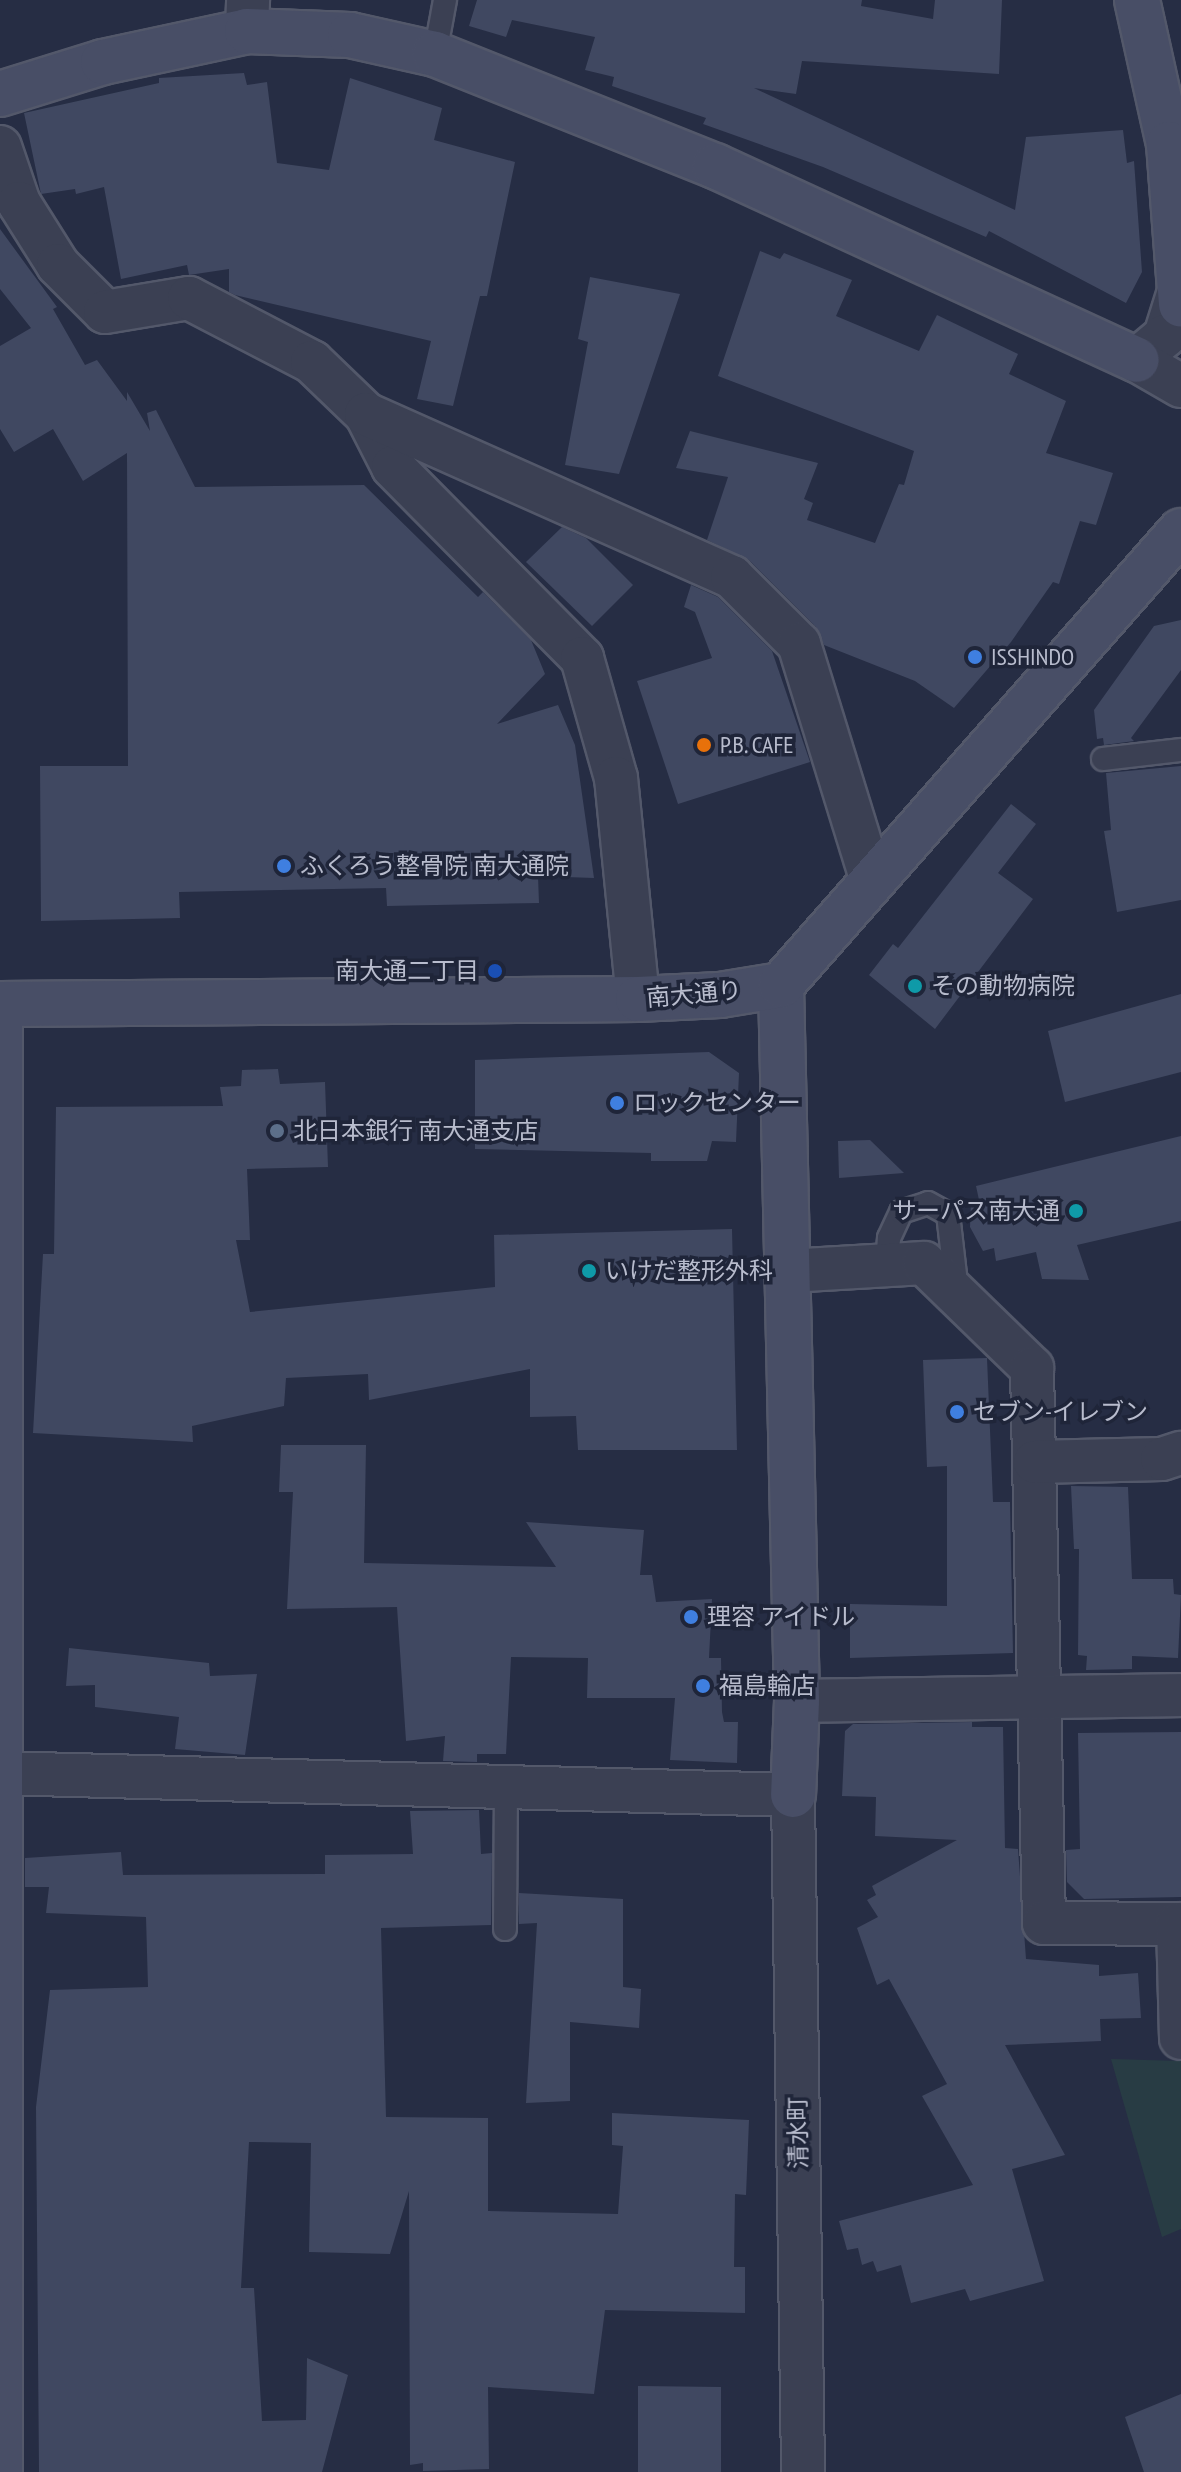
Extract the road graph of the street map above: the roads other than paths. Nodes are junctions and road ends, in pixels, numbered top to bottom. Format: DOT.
graph roads {
  1 [pos="445,0"];
  2 [pos="1137,0"];
  3 [pos="247,16"];
  4 [pos="435,54"];
  5 [pos="0,94"];
  6 [pos="0,147"];
  7 [pos="1180,296"];
  8 [pos="1136,360"];
  9 [pos="1181,386"];
  10 [pos="366,414"];
  11 [pos="1181,531"];
  12 [pos="1181,750"];
  13 [pos="1103,759"];
  14 [pos="872,881"];
  15 [pos="781,985"];
  16 [pos="638,999"];
  17 [pos="0,1005"];
  18 [pos="887,1266"];
  19 [pos="788,1271"];
  20 [pos="957,1295"];
  21 [pos="1181,1453"];
  22 [pos="1035,1462"];
  23 [pos="1181,1695"];
  24 [pos="1041,1697"];
  25 [pos="797,1701"];
  26 [pos="2,1773"];
  27 [pos="506,1787"];
  28 [pos="793,1795"];
  29 [pos="1179,1924"];
  30 [pos="505,1929"];
  31 [pos="1181,2038"];
  32 [pos="0,2472"];
  33 [pos="803,2472"];
  1 -- 4 [label="lane"];
  2 -- 7 [label="main road"];
  3 -- 4 [label="main road"];
  3 -- 5 [label="main road"];
  4 -- 8 [label="main road"];
  6 -- 10 [label="street"];
  7 -- 8 [label="street"];
  8 -- 9 [label="street"];
  10 -- 14 [label="street"];
  10 -- 16 [label="street"];
  11 -- 14 [label="main road"];
  12 -- 13 [label="lane"];
  14 -- 15 [label="main road"];
  15 -- 16 [label="main road, 南大通り"];
  15 -- 19 [label="main road"];
  16 -- 17 [label="main road, 南大通り"];
  17 -- 26 [label="main road"];
  18 -- 19 [label="street"];
  18 -- 20 [label="street"];
  18 -- 20 [label="lane"];
  19 -- 25 [label="main road"];
  20 -- 22 [label="street"];
  21 -- 22 [label="street"];
  22 -- 24 [label="street"];
  23 -- 24 [label="street"];
  24 -- 25 [label="street"];
  24 -- 29 [label="street"];
  25 -- 28 [label="main road"];
  26 -- 27 [label="street"];
  26 -- 32 [label="main road"];
  27 -- 28 [label="street"];
  27 -- 30 [label="lane"];
  28 -- 33 [label="street, 清水町"];
  29 -- 31 [label="street"];
}
